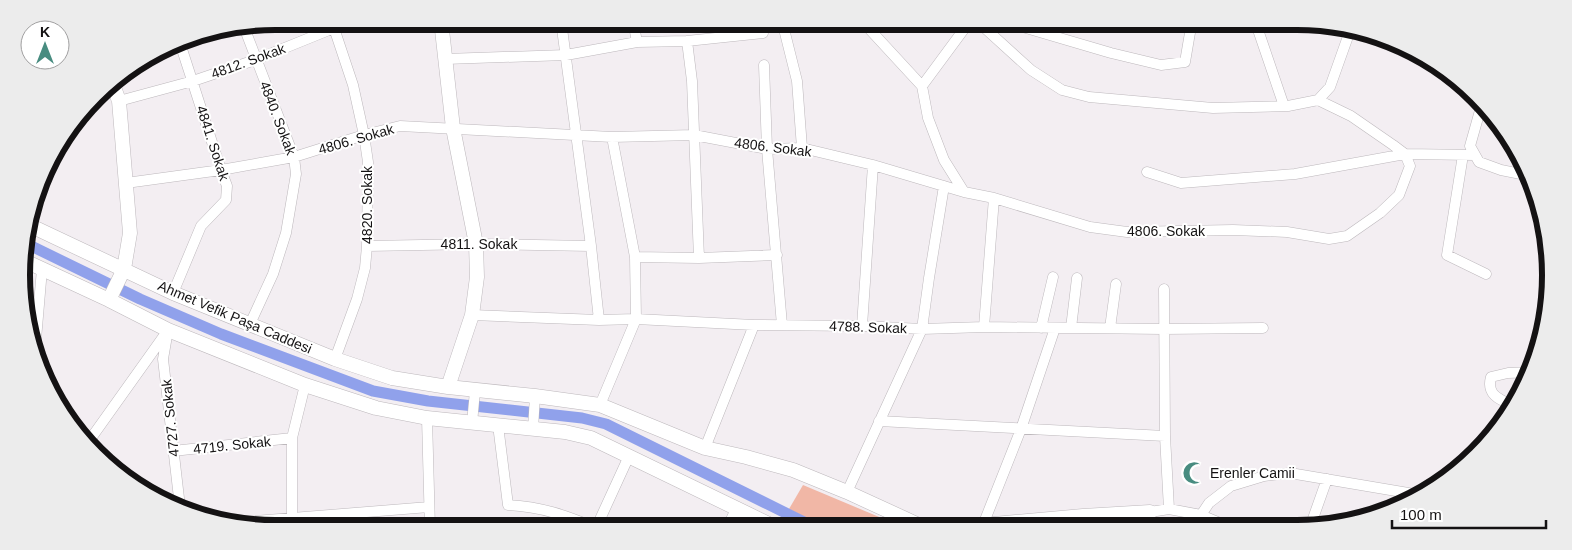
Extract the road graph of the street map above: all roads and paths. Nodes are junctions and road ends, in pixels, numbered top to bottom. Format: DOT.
graph roads {
  1 [pos="324,30"];
  2 [pos="336,30"];
  3 [pos="442,30"];
  4 [pos="562,30"];
  5 [pos="634,30"];
  6 [pos="784,30"];
  7 [pos="870,30"];
  8 [pos="963,30"];
  9 [pos="987,30"];
  10 [pos="1033,30"];
  11 [pos="1190,30"];
  12 [pos="1258,30"];
  13 [pos="245,32"];
  14 [pos="763,33"];
  15 [pos="1348,36"];
  16 [pos="687,41"];
  17 [pos="636,42"];
  18 [pos="182,49"];
  19 [pos="566,55"];
  20 [pos="445,59"];
  21 [pos="255,60"];
  22 [pos="764,65"];
  23 [pos="193,81"];
  24 [pos="922,86"];
  25 [pos="115,90"];
  26 [pos="1318,100"];
  27 [pos="119,101"];
  28 [pos="1284,106"];
  29 [pos="1480,112"];
  30 [pos="453,128"];
  31 [pos="577,134"];
  32 [pos="364,135"];
  33 [pos="694,135"];
  34 [pos="612,137"];
  35 [pos="802,148"];
  36 [pos="767,149"];
  37 [pos="1405,154"];
  38 [pos="1463,155"];
  39 [pos="1475,155"];
  40 [pos="294,157"];
  41 [pos="873,165"];
  42 [pos="221,170"];
  43 [pos="1147,172"];
  44 [pos="1520,174"];
  45 [pos="126,183"];
  46 [pos="944,186"];
  47 [pos="964,192"];
  48 [pos="994,198"];
  49 [pos="35,228"];
  50 [pos="476,244"];
  51 [pos="367,246"];
  52 [pos="592,246"];
  53 [pos="777,255"];
  54 [pos="635,257"];
  55 [pos="698,258"];
  56 [pos="31,264"];
  57 [pos="42,269"];
  58 [pos="123,271"];
  59 [pos="1486,274"];
  60 [pos="1053,277"];
  61 [pos="1077,278"];
  62 [pos="1116,284"];
  63 [pos="1164,289"];
  64 [pos="173,293"];
  65 [pos="110,297"];
  66 [pos="472,315"];
  67 [pos="636,318"];
  68 [pos="600,320"];
  69 [pos="250,324"];
  70 [pos="754,324"];
  71 [pos="782,325"];
  72 [pos="862,326"];
  73 [pos="984,327"];
  74 [pos="1041,328"];
  75 [pos="1055,328"];
  76 [pos="1071,328"];
  77 [pos="1110,328"];
  78 [pos="1264,328"];
  79 [pos="922,329"];
  80 [pos="168,330"];
  81 [pos="1164,330"];
  82 [pos="37,331"];
  83 [pos="335,358"];
  84 [pos="1522,372"];
  85 [pos="305,385"];
  86 [pos="448,387"];
  87 [pos="475,395"];
  88 [pos="534,401"];
  89 [pos="1506,403"];
  90 [pos="600,405"];
  91 [pos="427,418"];
  92 [pos="472,418"];
  93 [pos="879,421"];
  94 [pos="533,424"];
  95 [pos="498,425"];
  96 [pos="1021,429"];
  97 [pos="1165,436"];
  98 [pos="91,437"];
  99 [pos="292,438"];
  100 [pos="704,448"];
  101 [pos="173,451"];
  102 [pos="629,456"];
  103 [pos="1327,479"];
  104 [pos="847,492"];
  105 [pos="1409,493"];
  106 [pos="179,500"];
  107 [pos="429,508"];
  108 [pos="737,508"];
  109 [pos="1169,509"];
  110 [pos="1150,512"];
  111 [pos="1201,515"];
  112 [pos="1082,516"];
  113 [pos="292,518"];
  114 [pos="1313,519"];
  115 [pos="271,520"];
  116 [pos="430,520"];
  117 [pos="577,520"];
  118 [pos="600,520"];
  119 [pos="731,520"];
  120 [pos="761,520"];
  121 [pos="908,520"];
  122 [pos="985,520"];
  123 [pos="1046,520"];
  124 [pos="1086,520"];
  125 [pos="1146,520"];
  126 [pos="1213,520"];
  1 -- 21 [label="street, 4812. Sokak"];
  2 -- 32 [label="street, 4820. Sokak"];
  3 -- 20 [label="street"];
  4 -- 19 [label="street"];
  5 -- 17 [label="street"];
  6 -- 35 [label="street"];
  7 -- 24 [label="street"];
  8 -- 24 [label="street"];
  9 -- 28 [label="street"];
  10 -- 11 [label="street"];
  12 -- 28 [label="street"];
  13 -- 21 [label="street, 4840. Sokak"];
  14 -- 16 [label="street"];
  15 -- 26 [label="street"];
  16 -- 17 [label="street"];
  16 -- 33 [label="street"];
  17 -- 19 [label="street"];
  18 -- 23 [label="street, 4841. Sokak"];
  19 -- 20 [label="street"];
  19 -- 31 [label="street"];
  20 -- 30 [label="street"];
  21 -- 23 [label="street, 4812. Sokak"];
  21 -- 40 [label="street, 4840. Sokak"];
  22 -- 36 [label="street"];
  23 -- 27 [label="street, 4812. Sokak"];
  23 -- 42 [label="street, 4841. Sokak"];
  24 -- 47 [label="street"];
  25 -- 27 [label="street"];
  26 -- 28 [label="street"];
  26 -- 37 [label="street"];
  27 -- 45 [label="street"];
  29 -- 39 [label="street"];
  30 -- 31 [label="street, 4806. Sokak"];
  30 -- 32 [label="street, 4806. Sokak"];
  30 -- 50 [label="street"];
  31 -- 34 [label="street, 4806. Sokak"];
  31 -- 52 [label="street"];
  32 -- 40 [label="street, 4806. Sokak"];
  32 -- 51 [label="street, 4820. Sokak"];
  33 -- 34 [label="street, 4806. Sokak"];
  33 -- 36 [label="street, 4806. Sokak"];
  33 -- 55 [label="street"];
  34 -- 54 [label="street"];
  35 -- 36 [label="street, 4806. Sokak"];
  35 -- 41 [label="street, 4806. Sokak"];
  36 -- 53 [label="street"];
  37 -- 38 [label="street"];
  37 -- 43 [label="street"];
  37 -- 48 [label="street, 4806. Sokak"];
  38 -- 39 [label="street"];
  38 -- 59 [label="street"];
  39 -- 44 [label="street"];
  40 -- 42 [label="street, 4806. Sokak"];
  40 -- 69 [label="street, 4840. Sokak"];
  41 -- 46 [label="street, 4806. Sokak"];
  41 -- 72 [label="street"];
  42 -- 45 [label="street, 4806. Sokak"];
  42 -- 64 [label="street, 4841. Sokak"];
  45 -- 58 [label="street"];
  46 -- 47 [label="street, 4806. Sokak"];
  46 -- 79 [label="street"];
  47 -- 48 [label="street, 4806. Sokak"];
  48 -- 73 [label="street"];
  49 -- 58 [label="street, Ahmet Vefik Paşa Caddesi"];
  50 -- 51 [label="street, 4811. Sokak"];
  50 -- 52 [label="street, 4811. Sokak"];
  50 -- 66 [label="street"];
  51 -- 83 [label="street, 4820. Sokak"];
  52 -- 68 [label="street"];
  53 -- 55 [label="street"];
  53 -- 71 [label="street"];
  54 -- 55 [label="street"];
  54 -- 67 [label="street"];
  56 -- 57 [label="street"];
  57 -- 65 [label="street"];
  57 -- 82 [label="street"];
  58 -- 64 [label="street, Ahmet Vefik Paşa Caddesi"];
  58 -- 65 [label="street"];
  60 -- 74 [label="street"];
  61 -- 76 [label="street"];
  62 -- 77 [label="street"];
  63 -- 81 [label="street"];
  64 -- 69 [label="street, Ahmet Vefik Paşa Caddesi"];
  65 -- 80 [label="street"];
  66 -- 68 [label="street, 4788. Sokak"];
  66 -- 86 [label="street"];
  67 -- 68 [label="street, 4788. Sokak"];
  67 -- 70 [label="street, 4788. Sokak"];
  67 -- 90 [label="street"];
  69 -- 83 [label="street, Ahmet Vefik Paşa Caddesi"];
  70 -- 71 [label="street, 4788. Sokak"];
  70 -- 100 [label="street"];
  71 -- 72 [label="street, 4788. Sokak"];
  72 -- 79 [label="street, 4788. Sokak"];
  73 -- 74 [label="street, 4788. Sokak"];
  73 -- 79 [label="street, 4788. Sokak"];
  74 -- 75 [label="street, 4788. Sokak"];
  75 -- 76 [label="street, 4788. Sokak"];
  75 -- 96 [label="street"];
  76 -- 77 [label="street, 4788. Sokak"];
  77 -- 81 [label="street, 4788. Sokak"];
  78 -- 81 [label="street, 4788. Sokak"];
  79 -- 93 [label="street"];
  80 -- 85 [label="street"];
  80 -- 98 [label="street"];
  80 -- 101 [label="street, 4727. Sokak"];
  81 -- 97 [label="street"];
  83 -- 86 [label="street, Ahmet Vefik Paşa Caddesi"];
  84 -- 89 [label="street"];
  85 -- 91 [label="street"];
  85 -- 99 [label="street"];
  86 -- 87 [label="street, Ahmet Vefik Paşa Caddesi"];
  87 -- 88 [label="street, Ahmet Vefik Paşa Caddesi"];
  87 -- 92 [label="street"];
  88 -- 90 [label="street, Ahmet Vefik Paşa Caddesi"];
  88 -- 94 [label="street"];
  90 -- 100 [label="street, Ahmet Vefik Paşa Caddesi"];
  91 -- 92 [label="street"];
  91 -- 107 [label="street"];
  92 -- 95 [label="street"];
  93 -- 96 [label="street"];
  93 -- 104 [label="street"];
  94 -- 95 [label="street"];
  94 -- 102 [label="street"];
  95 -- 117 [label="street"];
  96 -- 97 [label="street"];
  96 -- 122 [label="street"];
  97 -- 109 [label="street"];
  99 -- 101 [label="street, 4719. Sokak"];
  99 -- 113 [label="street"];
  100 -- 104 [label="street, Ahmet Vefik Paşa Caddesi"];
  101 -- 106 [label="street, 4727. Sokak"];
  102 -- 108 [label="street"];
  102 -- 118 [label="street"];
  103 -- 105 [label="street"];
  103 -- 111 [label="street"];
  103 -- 114 [label="street"];
  104 -- 121 [label="street, Ahmet Vefik Paşa Caddesi"];
  107 -- 113 [label="street"];
  107 -- 116 [label="street"];
  108 -- 119 [label="street"];
  108 -- 120 [label="street"];
  109 -- 110 [label="street"];
  109 -- 111 [label="street"];
  110 -- 112 [label="street, Ahmet Vefik Paşa Caddesi"];
  110 -- 125 [label="street"];
  111 -- 126 [label="street"];
  112 -- 123 [label="street, Ahmet Vefik Paşa Caddesi"];
  112 -- 124 [label="street"];
  113 -- 115 [label="street"];
}
